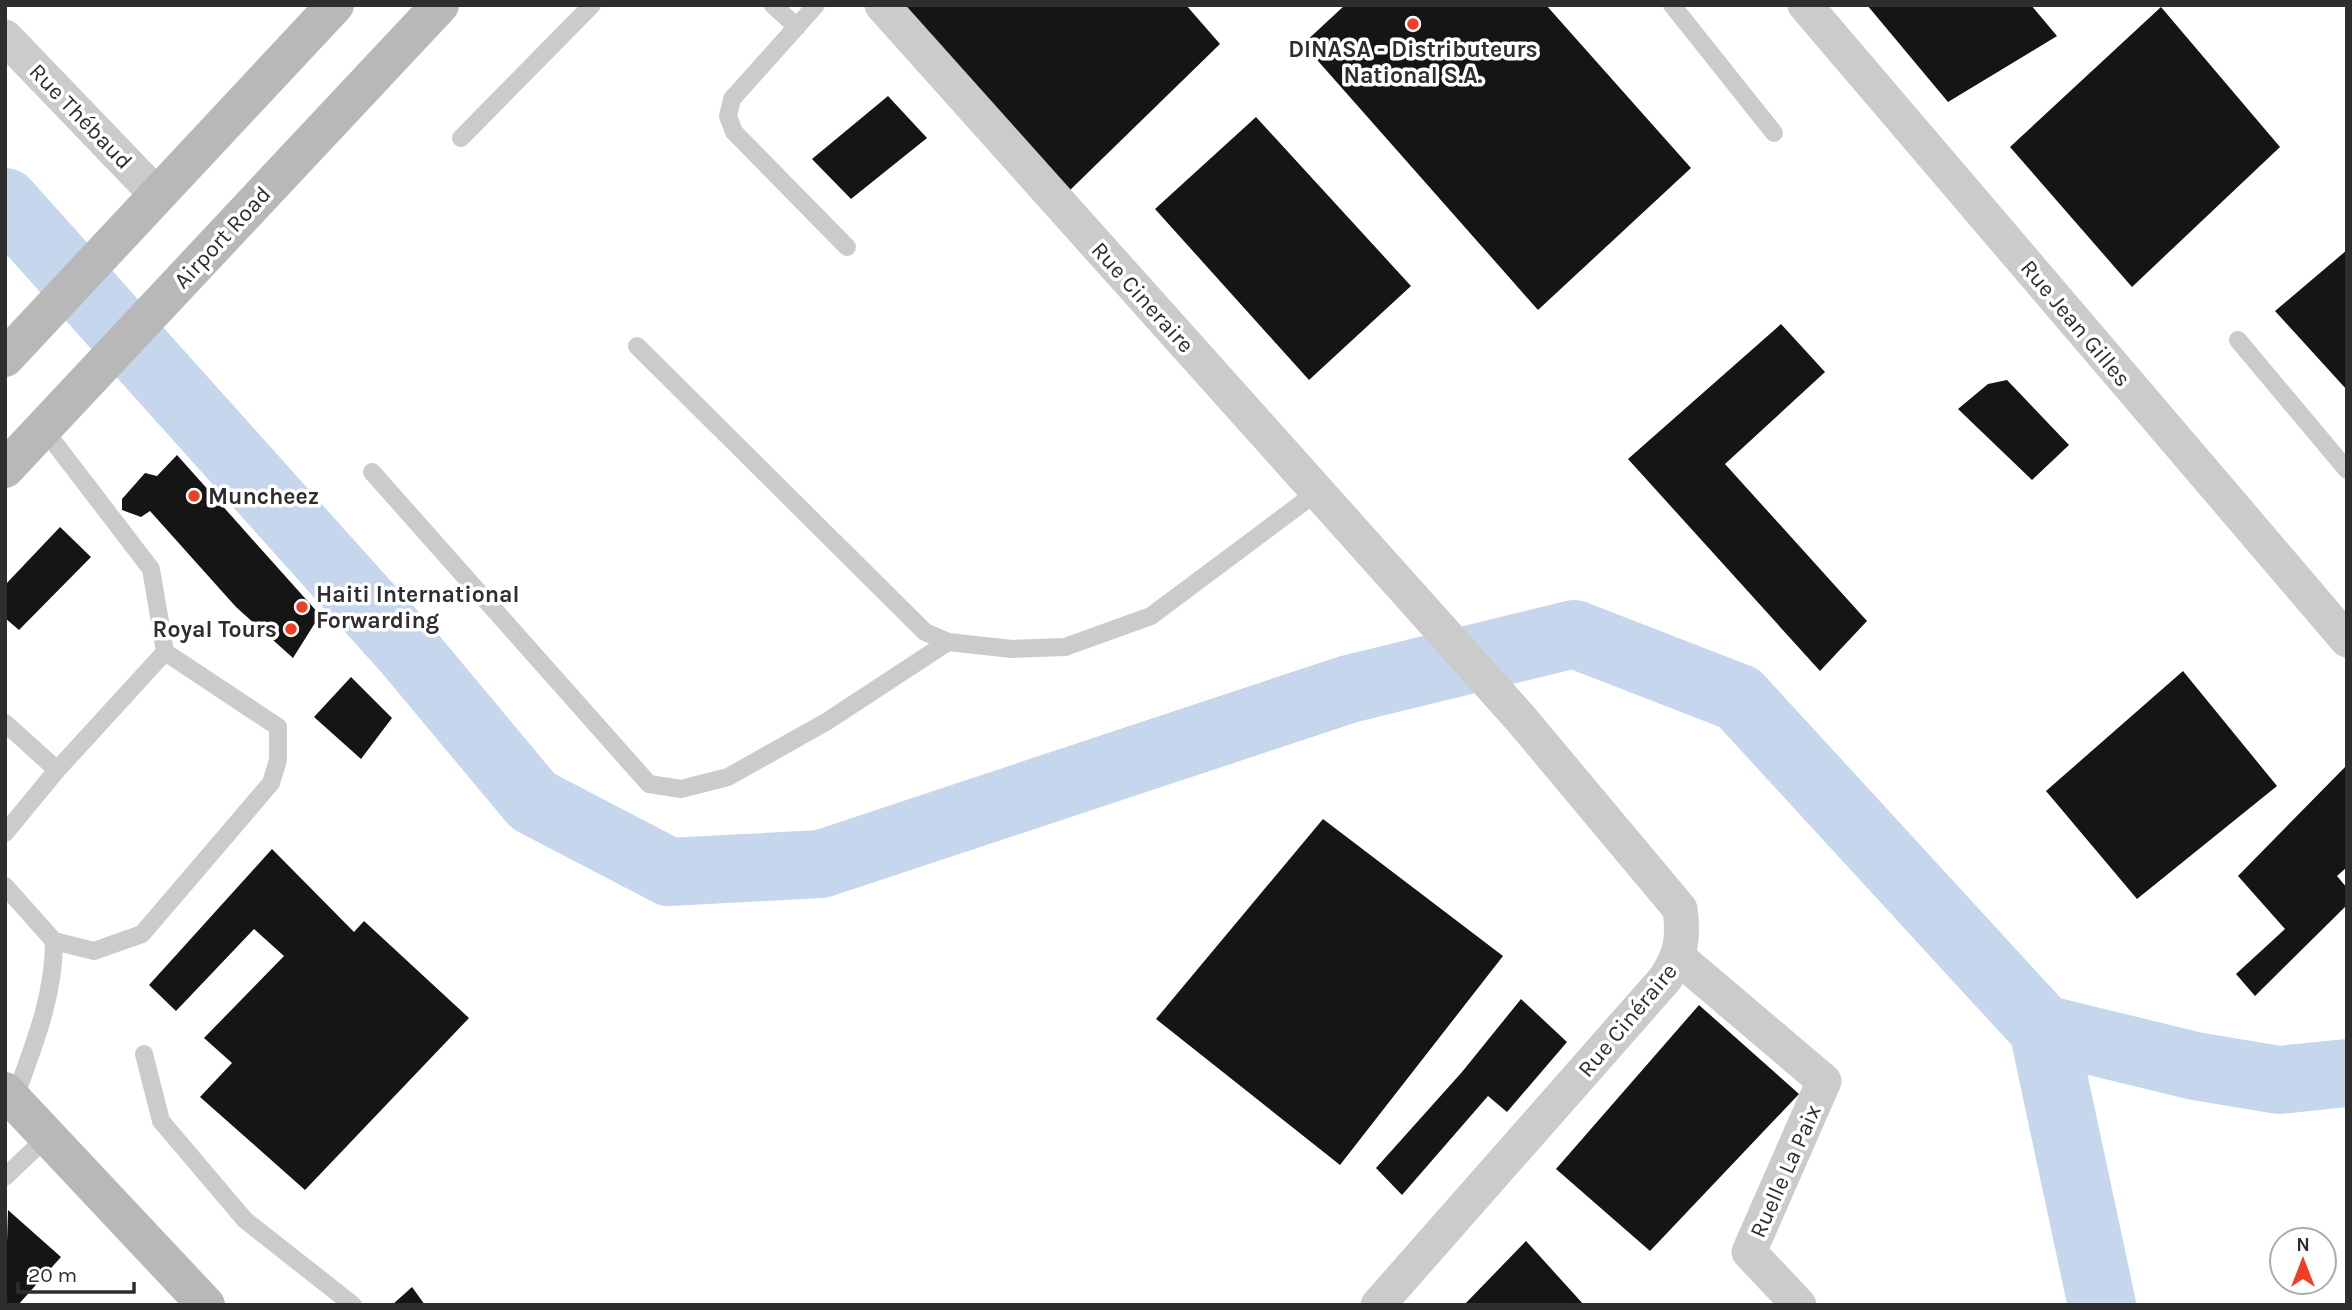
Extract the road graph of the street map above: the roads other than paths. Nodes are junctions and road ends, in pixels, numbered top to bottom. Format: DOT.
graph roads {
  1 [pos="335,5"];
  2 [pos="440,5"];
  3 [pos="592,5"];
  4 [pos="773,5"];
  5 [pos="816,5"];
  6 [pos="882,5"];
  7 [pos="1672,5"];
  8 [pos="1805,5"];
  9 [pos="797,27"];
  10 [pos="5,37"];
  11 [pos="1774,133"];
  12 [pos="461,138"];
  13 [pos="148,205"];
  14 [pos="848,247"];
  15 [pos="2238,340"];
  16 [pos="637,346"];
  17 [pos="5,358"];
  18 [pos="44,428"];
  19 [pos="5,469"];
  20 [pos="2347,470"];
  21 [pos="372,472"];
  22 [pos="1317,492"];
  23 [pos="1404,589"];
  24 [pos="2347,640"];
  25 [pos="947,642"];
  26 [pos="165,652"];
  27 [pos="5,723"];
  28 [pos="57,770"];
  29 [pos="5,833"];
  30 [pos="5,886"];
  31 [pos="54,941"];
  32 [pos="1679,958"];
  33 [pos="144,1054"];
  34 [pos="10,1095"];
  35 [pos="48,1136"];
  36 [pos="5,1177"];
  37 [pos="206,1305"];
  38 [pos="353,1305"];
  39 [pos="1378,1305"];
  40 [pos="1799,1305"];
  1 -- 13 [label="main road"];
  2 -- 18 [label="main road, Airport Road"];
  3 -- 12 [label="lane"];
  4 -- 9 [label="lane"];
  5 -- 9 [label="lane"];
  6 -- 22 [label="street, Rue Cineraire"];
  7 -- 11 [label="lane"];
  8 -- 24 [label="street, Rue Jean Gilles"];
  9 -- 14 [label="lane"];
  10 -- 13 [label="street, Rue Thébaud"];
  13 -- 17 [label="main road"];
  15 -- 20 [label="lane"];
  16 -- 25 [label="lane"];
  18 -- 19 [label="main road, Airport Road"];
  18 -- 26 [label="lane"];
  21 -- 25 [label="lane"];
  22 -- 23 [label="street, Rue Cineraire"];
  22 -- 25 [label="lane"];
  23 -- 32 [label="street, Rue Cinéraire"];
  26 -- 28 [label="lane"];
  26 -- 31 [label="lane"];
  27 -- 28 [label="lane"];
  28 -- 29 [label="lane"];
  30 -- 31 [label="lane"];
  31 -- 34 [label="lane"];
  32 -- 39 [label="street, Rue Cinéraire"];
  32 -- 40 [label="street, Ruelle La Paix"];
  33 -- 38 [label="lane"];
  34 -- 35 [label="main road"];
  35 -- 36 [label="lane"];
  35 -- 37 [label="main road"];
}
